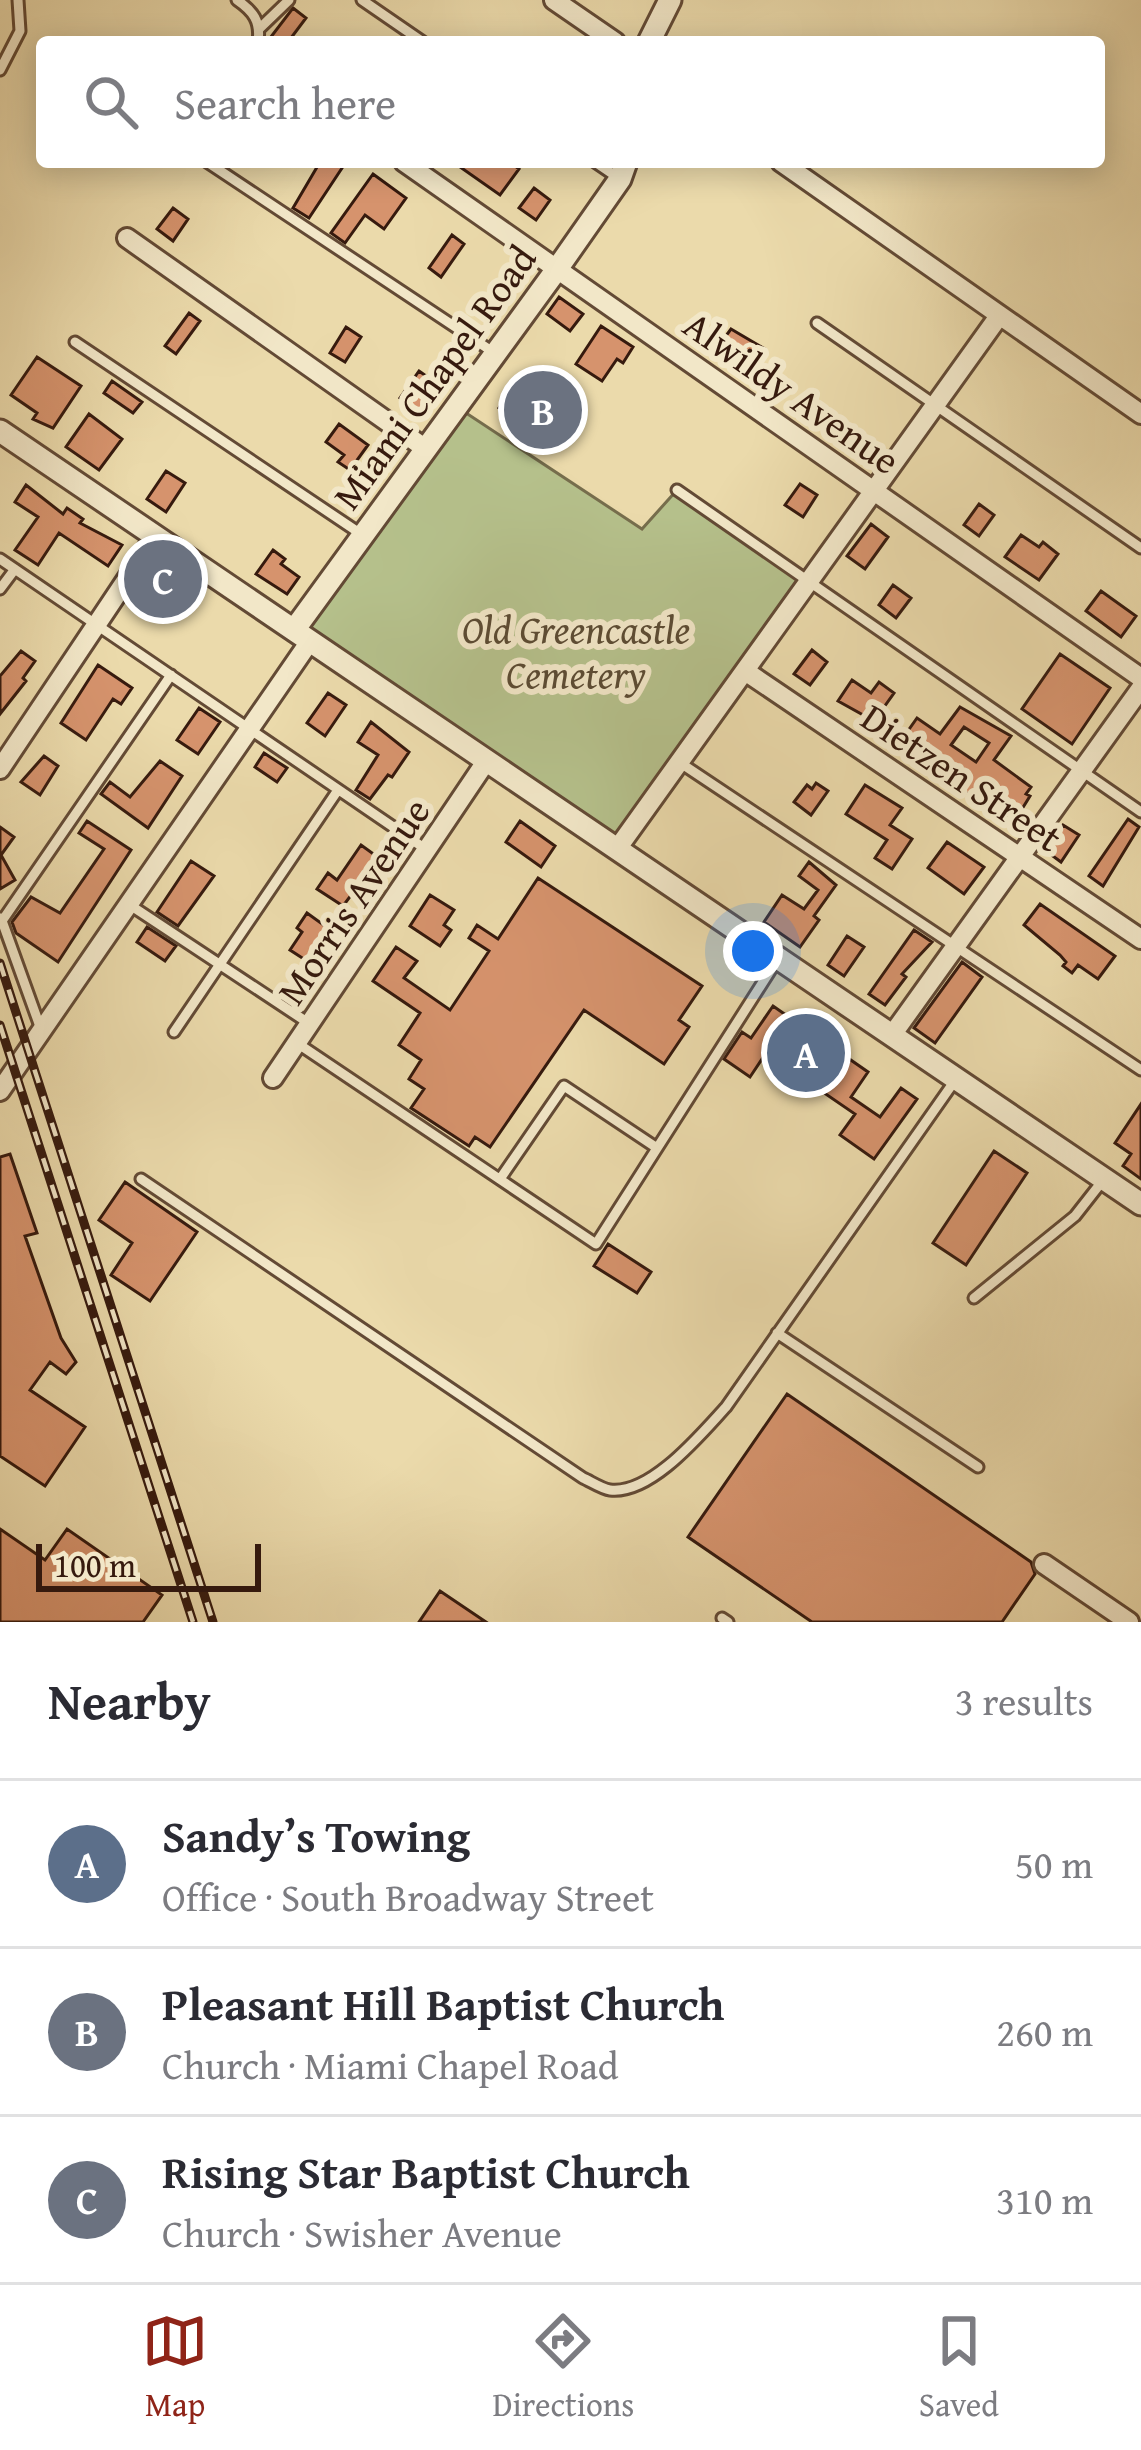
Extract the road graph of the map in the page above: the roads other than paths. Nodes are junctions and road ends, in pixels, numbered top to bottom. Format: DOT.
graph roads {
  1 [pos="18,0"];
  2 [pos="236,0"];
  3 [pos="289,0"];
  4 [pos="362,0"];
  5 [pos="554,0"];
  6 [pos="670,0"];
  7 [pos="260,28"];
  8 [pos="259,36"];
  9 [pos="413,36"];
  10 [pos="606,36"];
  11 [pos="652,36"];
  12 [pos="0,70"];
  13 [pos="216,168"];
  14 [pos="413,168"];
  15 [pos="626,168"];
  16 [pos="789,168"];
  17 [pos="127,238"];
  18 [pos="557,269"];
  19 [pos="999,316"];
  20 [pos="817,322"];
  21 [pos="75,343"];
  22 [pos="496,354"];
  23 [pos="937,403"];
  24 [pos="1141,414"];
  25 [pos="0,431"];
  26 [pos="426,448"];
  27 [pos="677,490"];
  28 [pos="874,490"];
  29 [pos="364,536"];
  30 [pos="155,537"];
  31 [pos="1141,548"];
  32 [pos="0,559"];
  33 [pos="15,569"];
  34 [pos="809,580"];
  35 [pos="0,589"];
  36 [pos="97,626"];
  37 [pos="302,636"];
  38 [pos="745,671"];
  39 [pos="171,675"];
  40 [pos="1141,678"];
  41 [pos="1141,688"];
  42 [pos="250,729"];
  43 [pos="487,760"];
  44 [pos="679,762"];
  45 [pos="0,769"];
  46 [pos="1081,771"];
  47 [pos="338,790"];
  48 [pos="1141,812"];
  49 [pos="617,849"];
  50 [pos="427,850"];
  51 [pos="1020,856"];
  52 [pos="130,905"];
  53 [pos="1,918"];
  54 [pos="1141,939"];
  55 [pos="954,946"];
  56 [pos="778,958"];
  57 [pos="219,965"];
  58 [pos="310,1024"];
  59 [pos="42,1031"];
  60 [pos="174,1032"];
  61 [pos="892,1035"];
  62 [pos="297,1042"];
  63 [pos="1141,1070"];
  64 [pos="273,1078"];
  65 [pos="956,1079"];
  66 [pos="0,1091"];
  67 [pos="657,1148"];
  68 [pos="141,1179"];
  69 [pos="500,1179"];
  70 [pos="1104,1179"];
  71 [pos="1141,1204"];
  72 [pos="974,1298"];
  73 [pos="777,1334"];
  74 [pos="978,1467"];
  75 [pos="1044,1564"];
  76 [pos="1129,1622"];
  1 -- 12 [label="lane"];
  2 -- 7 [label="lane"];
  3 -- 7 [label="lane"];
  4 -- 9 [label="lane"];
  5 -- 10 [label="street"];
  6 -- 11 [label="street"];
  7 -- 8 [label="lane"];
  13 -- 22 [label="lane"];
  14 -- 18 [label="street, Alwildy Avenue"];
  15 -- 18 [label="street, Miami Chapel Road"];
  16 -- 19 [label="street"];
  17 -- 26 [label="street"];
  18 -- 22 [label="street, Miami Chapel Road"];
  18 -- 28 [label="street, Alwildy Avenue"];
  19 -- 23 [label="street"];
  19 -- 24 [label="street"];
  20 -- 23 [label="lane"];
  21 -- 29 [label="lane"];
  22 -- 26 [label="street, Miami Chapel Road"];
  23 -- 28 [label="street"];
  23 -- 31 [label="lane"];
  25 -- 30 [label="street"];
  26 -- 29 [label="street, Miami Chapel Road"];
  27 -- 34 [label="lane"];
  28 -- 34 [label="street"];
  28 -- 40 [label="street, Alwildy Avenue"];
  29 -- 37 [label="street, Miami Chapel Road"];
  30 -- 36 [label="street"];
  30 -- 37 [label="street"];
  32 -- 33 [label="lane"];
  33 -- 35 [label="lane"];
  33 -- 36 [label="lane"];
  34 -- 38 [label="street"];
  34 -- 46 [label="lane"];
  36 -- 39 [label="lane"];
  36 -- 45 [label="street"];
  37 -- 42 [label="street, Miami Chapel Road"];
  37 -- 43 [label="street"];
  38 -- 44 [label="street"];
  38 -- 51 [label="street, Dietzen Street"];
  39 -- 42 [label="lane"];
  39 -- 53 [label="lane"];
  41 -- 46 [label="street"];
  42 -- 47 [label="lane"];
  42 -- 52 [label="street, Miami Chapel Road"];
  43 -- 49 [label="street"];
  43 -- 50 [label="street, Morris Avenue"];
  44 -- 49 [label="street"];
  44 -- 55 [label="lane"];
  46 -- 48 [label="lane"];
  46 -- 51 [label="street"];
  47 -- 50 [label="lane"];
  47 -- 57 [label="lane"];
  49 -- 56 [label="street"];
  50 -- 58 [label="street, Morris Avenue"];
  51 -- 54 [label="street, Dietzen Street"];
  51 -- 55 [label="street"];
  52 -- 57 [label="lane"];
  52 -- 59 [label="street, Miami Chapel Road"];
  53 -- 59 [label="lane"];
  55 -- 61 [label="street"];
  55 -- 63 [label="lane"];
  56 -- 61 [label="street"];
  56 -- 67 [label="lane"];
  57 -- 58 [label="lane"];
  57 -- 60 [label="lane"];
  58 -- 62 [label="street, Morris Avenue"];
  59 -- 66 [label="street, Miami Chapel Road"];
  61 -- 65 [label="street"];
  62 -- 64 [label="street, Morris Avenue"];
  62 -- 69 [label="lane"];
  65 -- 70 [label="street"];
  65 -- 73 [label="lane"];
  67 -- 69 [label="lane"];
  67 -- 69 [label="lane"];
  68 -- 73 [label="lane"];
  70 -- 71 [label="street"];
  70 -- 72 [label="lane"];
  73 -- 74 [label="lane"];
  75 -- 76 [label="street"];
}
